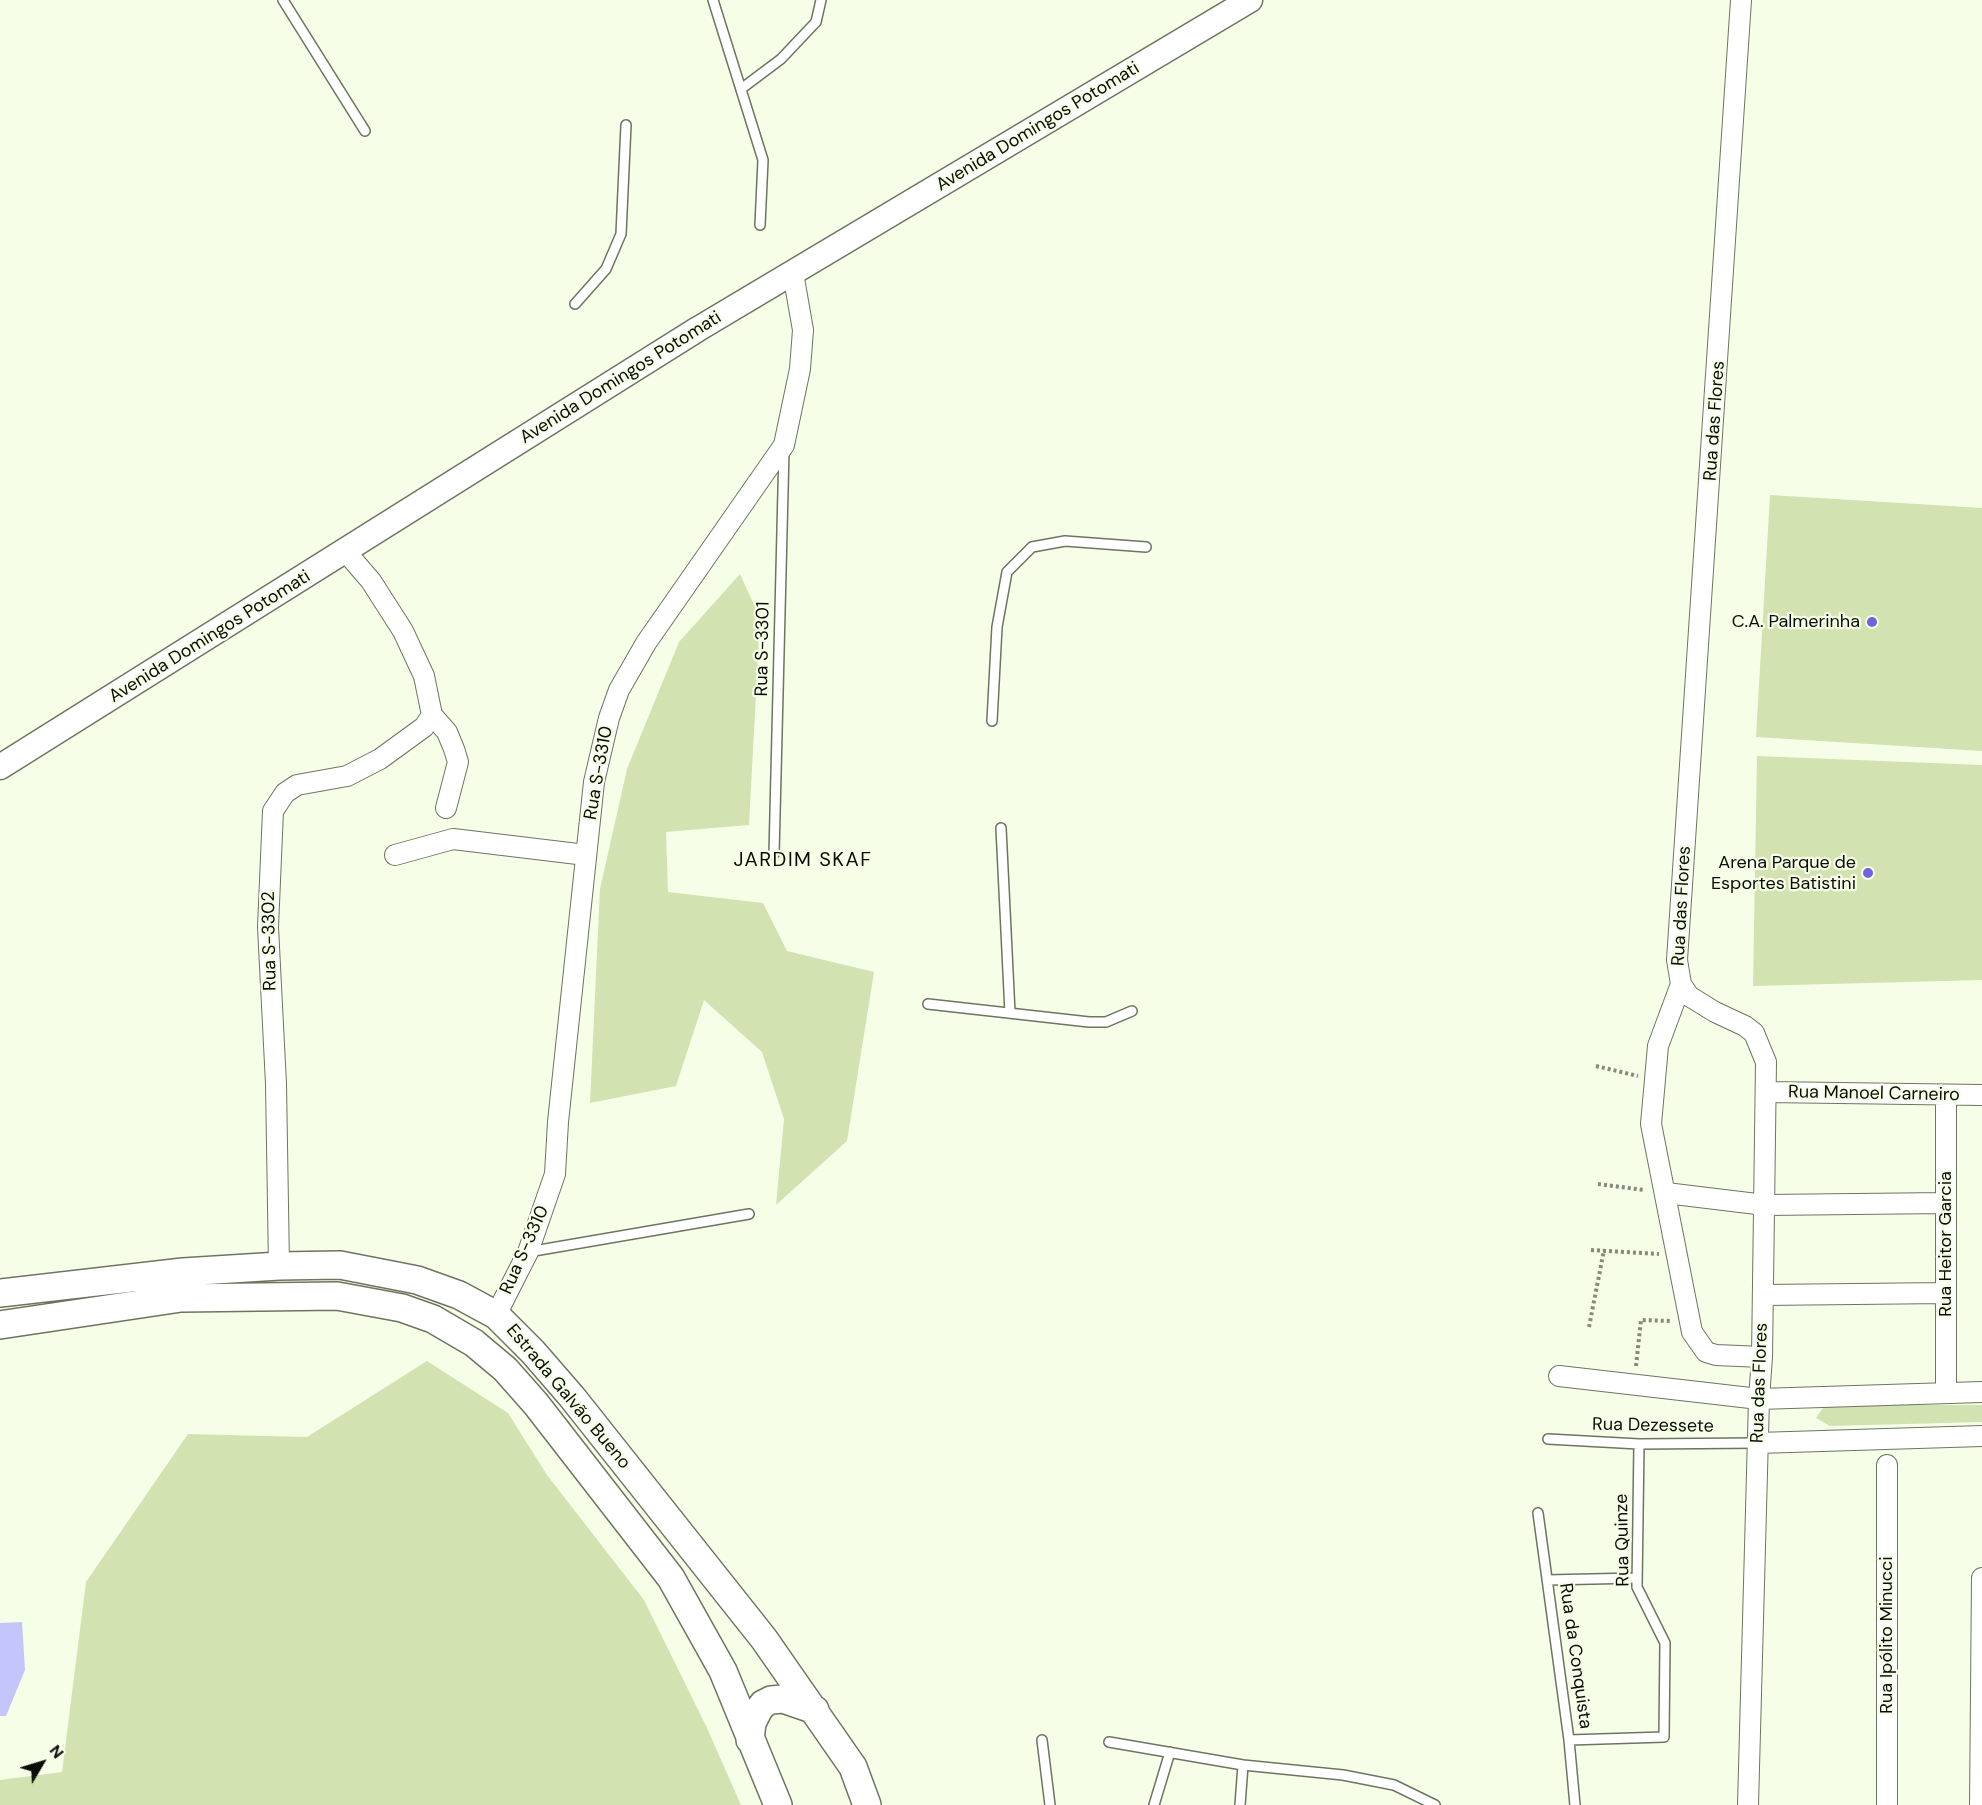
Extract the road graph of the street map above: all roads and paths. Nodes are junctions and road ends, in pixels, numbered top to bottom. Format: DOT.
graph roads {
  1 [pos="283,0"];
  2 [pos="713,0"];
  3 [pos="821,0"];
  4 [pos="1250,0"];
  5 [pos="1742,0"];
  6 [pos="741,89"];
  7 [pos="626,125"];
  8 [pos="365,132"];
  9 [pos="760,225"];
  10 [pos="793,273"];
  11 [pos="575,304"];
  12 [pos="784,445"];
  13 [pos="1146,547"];
  14 [pos="346,552"];
  15 [pos="432,715"];
  16 [pos="992,721"];
  17 [pos="0,767"];
  18 [pos="446,808"];
  19 [pos="1001,828"];
  20 [pos="774,854"];
  21 [pos="395,855"];
  22 [pos="586,855"];
  23 [pos="1681,984"];
  24 [pos="928,1004"];
  25 [pos="1132,1011"];
  26 [pos="1010,1013"];
  27 [pos="1596,1066"];
  28 [pos="1653,1079"];
  29 [pos="1767,1092"];
  30 [pos="1946,1095"];
  31 [pos="1982,1095"];
  32 [pos="1598,1184"];
  33 [pos="1666,1193"];
  34 [pos="1946,1203"];
  35 [pos="1765,1205"];
  36 [pos="749,1214"];
  37 [pos="1591,1250"];
  38 [pos="1604,1250"];
  39 [pos="528,1252"];
  40 [pos="1677,1255"];
  41 [pos="279,1266"];
  42 [pos="0,1293"];
  43 [pos="1946,1293"];
  44 [pos="1763,1295"];
  45 [pos="496,1315"];
  46 [pos="1690,1321"];
  47 [pos="0,1325"];
  48 [pos="1589,1327"];
  49 [pos="1762,1357"];
  50 [pos="1559,1376"];
  51 [pos="1634,1385"];
  52 [pos="1982,1392"];
  53 [pos="1946,1393"];
  54 [pos="1759,1399"];
  55 [pos="1982,1436"];
  56 [pos="1548,1439"];
  57 [pos="1758,1443"];
  58 [pos="1639,1444"];
  59 [pos="1887,1465"];
  60 [pos="1538,1513"];
  61 [pos="1637,1578"];
  62 [pos="1982,1578"];
  63 [pos="1547,1580"];
  64 [pos="815,1710"];
  65 [pos="750,1740"];
  66 [pos="1042,1740"];
  67 [pos="1569,1740"];
  68 [pos="1109,1742"];
  69 [pos="1170,1752"];
  70 [pos="1243,1765"];
  71 [pos="778,1805"];
  72 [pos="867,1805"];
  73 [pos="1050,1805"];
  74 [pos="1154,1805"];
  75 [pos="1240,1805"];
  76 [pos="1436,1805"];
  77 [pos="1575,1805"];
  78 [pos="1748,1805"];
  79 [pos="1887,1805"];
  80 [pos="1980,1805"];
  1 -- 8 [label="lane"];
  2 -- 6 [label="lane"];
  3 -- 6 [label="lane"];
  4 -- 10 [label="street, Avenida Domingos Potomati"];
  5 -- 23 [label="street, Rua das Flores"];
  6 -- 9 [label="lane"];
  7 -- 11 [label="lane"];
  10 -- 12 [label="street, Rua S-3310"];
  10 -- 14 [label="street, Avenida Domingos Potomati"];
  12 -- 20 [label="lane, Rua S-3301"];
  12 -- 22 [label="street, Rua S-3310"];
  13 -- 16 [label="lane"];
  14 -- 15 [label="street"];
  14 -- 17 [label="street, Avenida Domingos Potomati"];
  15 -- 18 [label="street"];
  15 -- 41 [label="street, Rua S-3302"];
  19 -- 26 [label="lane"];
  21 -- 22 [label="street"];
  22 -- 39 [label="street, Rua S-3310"];
  23 -- 28 [label="street"];
  23 -- 29 [label="street, Rua das Flores"];
  24 -- 26 [label="lane"];
  25 -- 26 [label="lane"];
  27 -- 28 [label="path"];
  28 -- 33 [label="street"];
  29 -- 30 [label="street, Rua Manoel Carneiro"];
  29 -- 35 [label="street, Rua das Flores"];
  30 -- 31 [label="street, Rua Manoel Carneiro"];
  30 -- 34 [label="street, Rua Heitor Garcia"];
  32 -- 33 [label="path"];
  33 -- 35 [label="street"];
  33 -- 40 [label="street"];
  34 -- 35 [label="street"];
  34 -- 43 [label="street, Rua Heitor Garcia"];
  35 -- 44 [label="street, Rua das Flores"];
  36 -- 39 [label="lane"];
  37 -- 38 [label="path"];
  38 -- 40 [label="path"];
  38 -- 48 [label="path"];
  39 -- 45 [label="street, Rua S-3310"];
  40 -- 46 [label="street"];
  41 -- 42 [label="main road, Estrada Galvão Bueno"];
  41 -- 45 [label="main road, Estrada Galvão Bueno"];
  43 -- 44 [label="street"];
  43 -- 53 [label="street, Rua Heitor Garcia"];
  44 -- 49 [label="street, Rua das Flores"];
  45 -- 64 [label="main road, Estrada Galvão Bueno"];
  46 -- 49 [label="street"];
  46 -- 51 [label="path"];
  47 -- 65 [label="main road, Estrada Galvão Bueno"];
  49 -- 54 [label="street, Rua das Flores"];
  50 -- 51 [label="street"];
  51 -- 54 [label="street"];
  52 -- 53 [label="street"];
  53 -- 54 [label="street"];
  54 -- 57 [label="street, Rua das Flores"];
  55 -- 57 [label="street"];
  56 -- 58 [label="lane, Rua Dezessete"];
  57 -- 58 [label="lane, Rua Dezessete"];
  57 -- 78 [label="street, Rua das Flores"];
  58 -- 61 [label="lane, Rua Quinze"];
  59 -- 79 [label="street, Rua Ipólito Minucci"];
  60 -- 63 [label="lane, Rua da Conquista"];
  61 -- 63 [label="lane"];
  61 -- 67 [label="lane, Rua Quinze"];
  62 -- 80 [label="street"];
  63 -- 67 [label="lane, Rua da Conquista"];
  64 -- 65 [label="main road"];
  64 -- 72 [label="main road, Estrada Galvão Bueno"];
  65 -- 71 [label="main road, Estrada Galvão Bueno"];
  66 -- 73 [label="lane"];
  67 -- 77 [label="lane, Rua da Conquista"];
  68 -- 69 [label="lane"];
  69 -- 70 [label="lane"];
  69 -- 74 [label="lane"];
  70 -- 75 [label="lane"];
  70 -- 76 [label="lane"];
}
